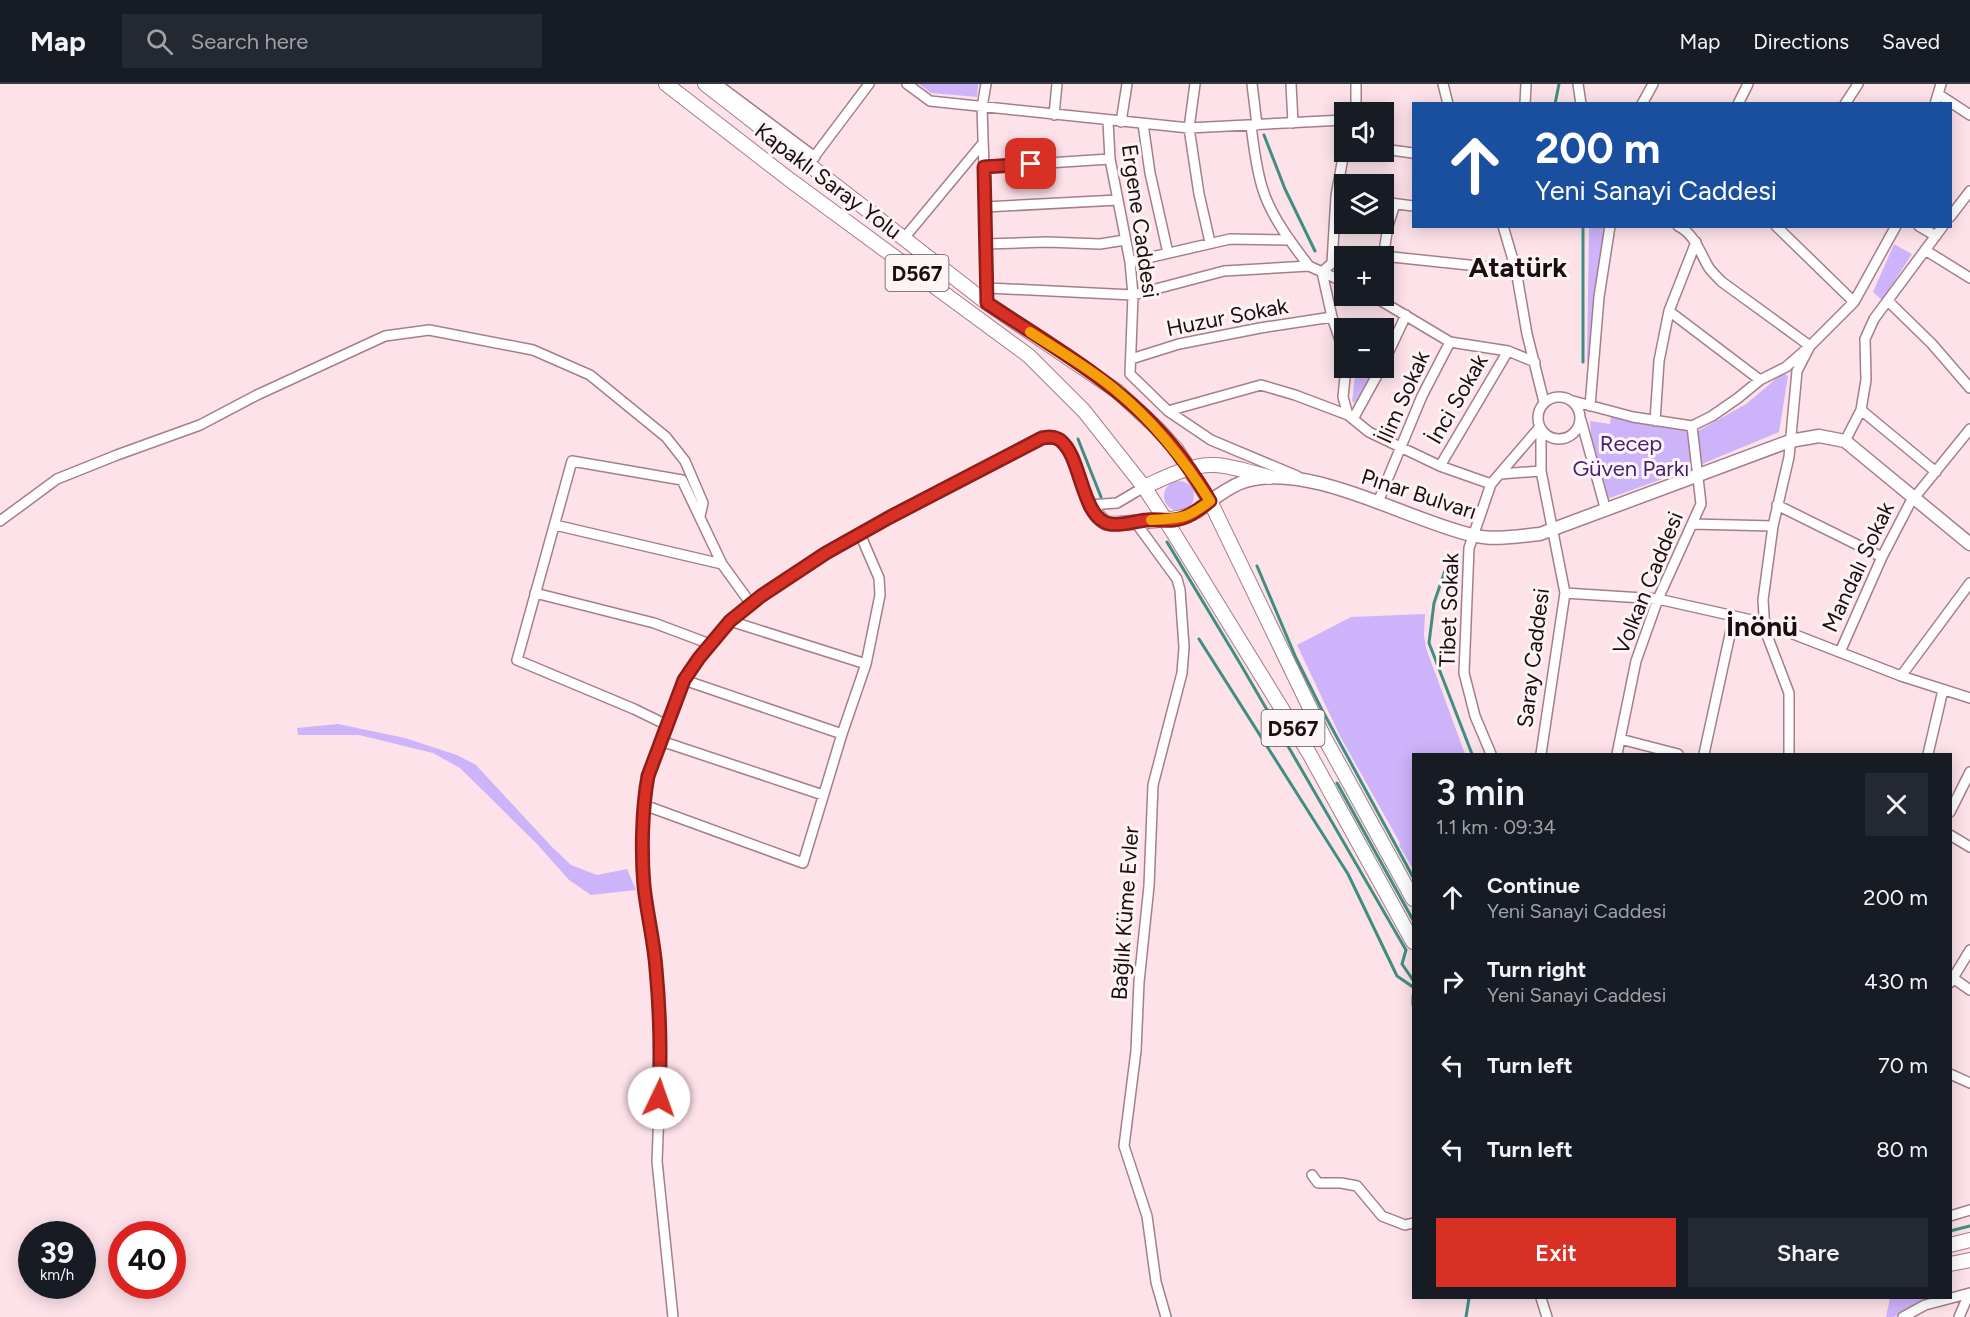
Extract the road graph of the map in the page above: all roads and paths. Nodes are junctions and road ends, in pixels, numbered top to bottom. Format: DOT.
graph roads {
  1 [pos="666,84"];
  2 [pos="705,84"];
  3 [pos="717,84"];
  4 [pos="869,84"];
  5 [pos="908,84"];
  6 [pos="986,84"];
  7 [pos="1057,84"];
  8 [pos="1127,84"];
  9 [pos="1195,84"];
  10 [pos="1252,84"];
  11 [pos="1291,84"];
  12 [pos="1356,84"];
  13 [pos="1443,84"];
  14 [pos="1526,84"];
  15 [pos="1578,84"];
  16 [pos="1653,84"];
  17 [pos="1748,84"];
  18 [pos="1858,84"];
  19 [pos="1356,102"];
  20 [pos="1448,102"];
  21 [pos="1525,102"];
  22 [pos="1581,102"];
  23 [pos="1643,102"];
  24 [pos="1739,102"];
  25 [pos="1846,102"];
  26 [pos="1952,104"];
  27 [pos="982,107"];
  28 [pos="1054,115"];
  29 [pos="1970,116"];
  30 [pos="1108,121"];
  31 [pos="1334,121"];
  32 [pos="1121,122"];
  33 [pos="1293,123"];
  34 [pos="1143,124"];
  35 [pos="1254,126"];
  36 [pos="1189,128"];
  37 [pos="983,143"];
  38 [pos="1394,150"];
  39 [pos="1412,153"];
  40 [pos="1110,159"];
  41 [pos="812,160"];
  42 [pos="984,167"];
  43 [pos="1970,191"];
  44 [pos="1118,200"];
  45 [pos="1395,204"];
  46 [pos="1412,206"];
  47 [pos="985,207"];
  48 [pos="1952,215"];
  49 [pos="1504,228"];
  50 [pos="1610,228"];
  51 [pos="1682,228"];
  52 [pos="1778,228"];
  53 [pos="1895,228"];
  54 [pos="1922,228"];
  55 [pos="1942,228"];
  56 [pos="1336,234"];
  57 [pos="1936,236"];
  58 [pos="904,237"];
  59 [pos="1125,240"];
  60 [pos="1290,240"];
  61 [pos="1210,242"];
  62 [pos="1696,242"];
  63 [pos="986,244"];
  64 [pos="1385,246"];
  65 [pos="1925,250"];
  66 [pos="1168,253"];
  67 [pos="1394,258"];
  68 [pos="1130,262"];
  69 [pos="1309,266"];
  70 [pos="1516,270"];
  71 [pos="1322,272"];
  72 [pos="1334,277"];
  73 [pos="1970,278"];
  74 [pos="988,288"];
  75 [pos="1133,295"];
  76 [pos="1888,301"];
  77 [pos="1854,302"];
  78 [pos="987,303"];
  79 [pos="1391,306"];
  80 [pos="1669,311"];
  81 [pos="1406,315"];
  82 [pos="1332,317"];
  83 [pos="1334,323"];
  84 [pos="1394,340"];
  85 [pos="1450,342"];
  86 [pos="1810,346"];
  87 [pos="1508,351"];
  88 [pos="1131,359"];
  89 [pos="1535,363"];
  90 [pos="1345,378"];
  91 [pos="1375,378"];
  92 [pos="1760,380"];
  93 [pos="1970,388"];
  94 [pos="1573,401"];
  95 [pos="1544,402"];
  96 [pos="1590,406"];
  97 [pos="1861,410"];
  98 [pos="1168,411"];
  99 [pos="1351,417"];
  100 [pos="1580,418"];
  101 [pos="1655,421"];
  102 [pos="1692,426"];
  103 [pos="1540,429"];
  104 [pos="1970,429"];
  105 [pos="1962,440"];
  106 [pos="1790,441"];
  107 [pos="1845,441"];
  108 [pos="1402,447"];
  109 [pos="1970,447"];
  110 [pos="1440,466"];
  111 [pos="1190,468"];
  112 [pos="1541,471"];
  113 [pos="1936,472"];
  114 [pos="1500,474"];
  115 [pos="1699,475"];
  116 [pos="1269,477"];
  117 [pos="1303,478"];
  118 [pos="1491,484"];
  119 [pos="1144,487"];
  120 [pos="1913,499"];
  121 [pos="1210,501"];
  122 [pos="1378,502"];
  123 [pos="1090,505"];
  124 [pos="1777,505"];
  125 [pos="1606,511"];
  126 [pos="700,516"];
  127 [pos="1165,519"];
  128 [pos="0,521"];
  129 [pos="1136,522"];
  130 [pos="1692,524"];
  131 [pos="555,525"];
  132 [pos="1773,526"];
  133 [pos="1552,531"];
  134 [pos="860,534"];
  135 [pos="1473,536"];
  136 [pos="1970,544"];
  137 [pos="1882,557"];
  138 [pos="722,564"];
  139 [pos="1970,583"];
  140 [pos="535,593"];
  141 [pos="1565,593"];
  142 [pos="1658,599"];
  143 [pos="751,604"];
  144 [pos="1734,616"];
  145 [pos="730,621"];
  146 [pos="1765,623"];
  147 [pos="710,644"];
  148 [pos="1840,652"];
  149 [pos="866,664"];
  150 [pos="1901,676"];
  151 [pos="684,680"];
  152 [pos="1943,690"];
  153 [pos="1970,699"];
  154 [pos="667,725"];
  155 [pos="842,734"];
  156 [pos="1620,740"];
  157 [pos="661,741"];
  158 [pos="1491,753"];
  159 [pos="1541,753"];
  160 [pos="1617,753"];
  161 [pos="1674,753"];
  162 [pos="1704,753"];
  163 [pos="1789,753"];
  164 [pos="1928,753"];
  165 [pos="1970,772"];
  166 [pos="823,795"];
  167 [pos="644,805"];
  168 [pos="1952,808"];
  169 [pos="1952,837"];
  170 [pos="1970,847"];
  171 [pos="1412,897"];
  172 [pos="1412,940"];
  173 [pos="1970,950"];
  174 [pos="1952,978"];
  175 [pos="1952,981"];
  176 [pos="1970,990"];
  177 [pos="1952,1075"];
  178 [pos="1970,1083"];
  179 [pos="1312,1175"];
  180 [pos="1970,1210"];
  181 [pos="1952,1215"];
  182 [pos="1412,1223"];
  183 [pos="1970,1240"];
  184 [pos="1952,1244"];
  185 [pos="1970,1260"];
  186 [pos="1952,1264"];
  187 [pos="1970,1294"];
  188 [pos="1952,1298"];
  189 [pos="1541,1299"];
  190 [pos="1950,1299"];
  191 [pos="674,1317"];
  192 [pos="1166,1317"];
  193 [pos="1547,1317"];
  194 [pos="1903,1317"];
  195 [pos="1959,1317"];
  1 -- 119 [label="highway, Kapaklı Saray Yolu / D567"];
  2 -- 41 [label="highway, Kapaklı Saray Yolu / D567"];
  3 -- 41 [label="street"];
  4 -- 41 [label="street"];
  5 -- 27 [label="street"];
  6 -- 27 [label="street"];
  7 -- 28 [label="street"];
  8 -- 32 [label="street, Ergene Caddesi"];
  9 -- 36 [label="street"];
  10 -- 35 [label="street"];
  11 -- 33 [label="street"];
  12 -- 19 [label="street"];
  13 -- 20 [label="street"];
  14 -- 21 [label="street"];
  15 -- 22 [label="street"];
  16 -- 23 [label="street"];
  17 -- 24 [label="street"];
  18 -- 25 [label="street"];
  26 -- 29 [label="street"];
  27 -- 28 [label="street"];
  27 -- 37 [label="street"];
  28 -- 30 [label="street"];
  30 -- 32 [label="street"];
  30 -- 40 [label="street, Ergene Caddesi"];
  31 -- 33 [label="street"];
  32 -- 34 [label="street"];
  33 -- 35 [label="street"];
  34 -- 36 [label="street"];
  34 -- 66 [label="street"];
  35 -- 36 [label="street"];
  35 -- 60 [label="street"];
  36 -- 61 [label="street"];
  37 -- 42 [label="street"];
  37 -- 58 [label="street"];
  38 -- 39 [label="street"];
  40 -- 42 [label="street"];
  40 -- 44 [label="street, Ergene Caddesi"];
  41 -- 58 [label="highway, Kapaklı Saray Yolu / D567"];
  42 -- 47 [label="street"];
  43 -- 48 [label="street"];
  44 -- 47 [label="street"];
  44 -- 59 [label="street, Ergene Caddesi"];
  45 -- 46 [label="street"];
  45 -- 64 [label="street"];
  47 -- 63 [label="street"];
  49 -- 70 [label="street"];
  50 -- 96 [label="street"];
  51 -- 62 [label="street"];
  52 -- 77 [label="street"];
  53 -- 77 [label="street"];
  54 -- 57 [label="street"];
  55 -- 57 [label="street"];
  56 -- 71 [label="street"];
  57 -- 65 [label="street"];
  58 -- 78 [label="highway, Kapaklı Saray Yolu / D567"];
  59 -- 63 [label="street"];
  59 -- 68 [label="street, Ergene Caddesi"];
  60 -- 61 [label="street"];
  60 -- 69 [label="street"];
  61 -- 66 [label="street"];
  62 -- 80 [label="street"];
  62 -- 86 [label="street"];
  63 -- 74 [label="street"];
  65 -- 73 [label="street"];
  65 -- 76 [label="street"];
  66 -- 68 [label="street"];
  67 -- 70 [label="street"];
  68 -- 75 [label="street, Ergene Caddesi"];
  69 -- 71 [label="street"];
  69 -- 75 [label="street"];
  70 -- 89 [label="street"];
  71 -- 72 [label="street"];
  71 -- 82 [label="street"];
  74 -- 75 [label="street"];
  74 -- 78 [label="street"];
  75 -- 88 [label="street, Ergene Caddesi"];
  76 -- 93 [label="street"];
  76 -- 97 [label="street"];
  77 -- 86 [label="street"];
  78 -- 111 [label="highway, Kapaklı Saray Yolu / D567"];
  79 -- 81 [label="street"];
  80 -- 92 [label="street"];
  80 -- 101 [label="street"];
  81 -- 84 [label="street"];
  81 -- 85 [label="street"];
  82 -- 83 [label="street"];
  82 -- 88 [label="street, Huzur Sokak"];
  85 -- 87 [label="street"];
  85 -- 108 [label="street, İlim Sokak"];
  86 -- 92 [label="street"];
  86 -- 106 [label="street"];
  87 -- 89 [label="street"];
  87 -- 110 [label="street, İnci Sokak"];
  88 -- 98 [label="street, Ergene Caddesi"];
  89 -- 95 [label="street"];
  90 -- 99 [label="street"];
  91 -- 99 [label="street"];
  92 -- 102 [label="street"];
  94 -- 95 [label="street"];
  94 -- 96 [label="street"];
  94 -- 100 [label="street"];
  95 -- 103 [label="street"];
  96 -- 101 [label="street"];
  97 -- 107 [label="street"];
  97 -- 113 [label="street"];
  98 -- 99 [label="street"];
  98 -- 117 [label="street, Ergene Caddesi"];
  99 -- 108 [label="street"];
  100 -- 103 [label="street"];
  100 -- 125 [label="street"];
  101 -- 102 [label="street"];
  102 -- 115 [label="street, Volkan Caddesi"];
  103 -- 112 [label="street, Saray Caddesi"];
  103 -- 114 [label="street"];
  104 -- 105 [label="street, Mandalı Sokak"];
  105 -- 109 [label="street"];
  105 -- 113 [label="street, Mandalı Sokak"];
  106 -- 107 [label="main road, Pınar Bulvarı"];
  106 -- 115 [label="main road, Pınar Bulvarı"];
  106 -- 124 [label="street"];
  107 -- 120 [label="main road"];
  108 -- 110 [label="street"];
  108 -- 122 [label="street, İlim Sokak"];
  110 -- 118 [label="street"];
  111 -- 116 [label="highway"];
  111 -- 119 [label="highway"];
  111 -- 121 [label="highway, D567"];
  112 -- 114 [label="street"];
  112 -- 133 [label="street, Saray Caddesi"];
  113 -- 120 [label="street, Mandalı Sokak"];
  114 -- 118 [label="street"];
  115 -- 125 [label="main road, Pınar Bulvarı"];
  115 -- 130 [label="street, Volkan Caddesi"];
  116 -- 117 [label="main road, Pınar Bulvarı"];
  116 -- 121 [label="main road, Pınar Bulvarı"];
  117 -- 122 [label="main road, Pınar Bulvarı"];
  118 -- 135 [label="street, Tibet Sokak"];
  119 -- 123 [label="street"];
  119 -- 127 [label="highway, D567"];
  120 -- 136 [label="main road"];
  120 -- 137 [label="street, Mandalı Sokak"];
  121 -- 127 [label="highway"];
  121 -- 171 [label="highway, D567"];
  122 -- 135 [label="main road, Pınar Bulvarı"];
  123 -- 129 [label="highway"];
  123 -- 134 [label="street"];
  124 -- 132 [label="street"];
  124 -- 137 [label="street"];
  125 -- 133 [label="main road, Pınar Bulvarı"];
  126 -- 128 [label="street"];
  126 -- 131 [label="street"];
  126 -- 138 [label="street"];
  127 -- 129 [label="highway"];
  127 -- 172 [label="highway, D567"];
  129 -- 192 [label="street, Bağlık Küme Evler"];
  130 -- 132 [label="street"];
  130 -- 142 [label="street, Volkan Caddesi"];
  131 -- 138 [label="street"];
  131 -- 140 [label="street"];
  132 -- 146 [label="street"];
  133 -- 135 [label="main road, Pınar Bulvarı"];
  133 -- 141 [label="street, Saray Caddesi"];
  134 -- 143 [label="street"];
  134 -- 149 [label="street"];
  135 -- 158 [label="street, Tibet Sokak"];
  137 -- 148 [label="street, Mandalı Sokak"];
  138 -- 143 [label="street"];
  139 -- 150 [label="street"];
  140 -- 147 [label="street"];
  140 -- 154 [label="street"];
  141 -- 142 [label="street"];
  141 -- 159 [label="street, Saray Caddesi"];
  142 -- 144 [label="street"];
  142 -- 156 [label="street, Volkan Caddesi"];
  143 -- 145 [label="street"];
  144 -- 146 [label="street"];
  144 -- 162 [label="street"];
  145 -- 147 [label="street"];
  145 -- 149 [label="street"];
  146 -- 148 [label="street"];
  146 -- 163 [label="street"];
  147 -- 151 [label="street"];
  148 -- 150 [label="street"];
  149 -- 155 [label="street"];
  150 -- 152 [label="street"];
  151 -- 154 [label="street"];
  151 -- 155 [label="street"];
  152 -- 153 [label="street"];
  152 -- 164 [label="street"];
  154 -- 157 [label="street"];
  155 -- 166 [label="street"];
  156 -- 160 [label="street, Volkan Caddesi"];
  156 -- 161 [label="street"];
  157 -- 166 [label="street"];
  157 -- 167 [label="street"];
  165 -- 168 [label="street"];
  166 -- 167 [label="street"];
  167 -- 191 [label="street"];
  169 -- 170 [label="street"];
  173 -- 174 [label="street"];
  175 -- 176 [label="street"];
  177 -- 178 [label="street"];
  179 -- 182 [label="street"];
  180 -- 181 [label="street"];
  183 -- 184 [label="highway"];
  185 -- 186 [label="highway"];
  187 -- 188 [label="street"];
  187 -- 195 [label="street"];
  189 -- 193 [label="street"];
  190 -- 194 [label="street"];
}
